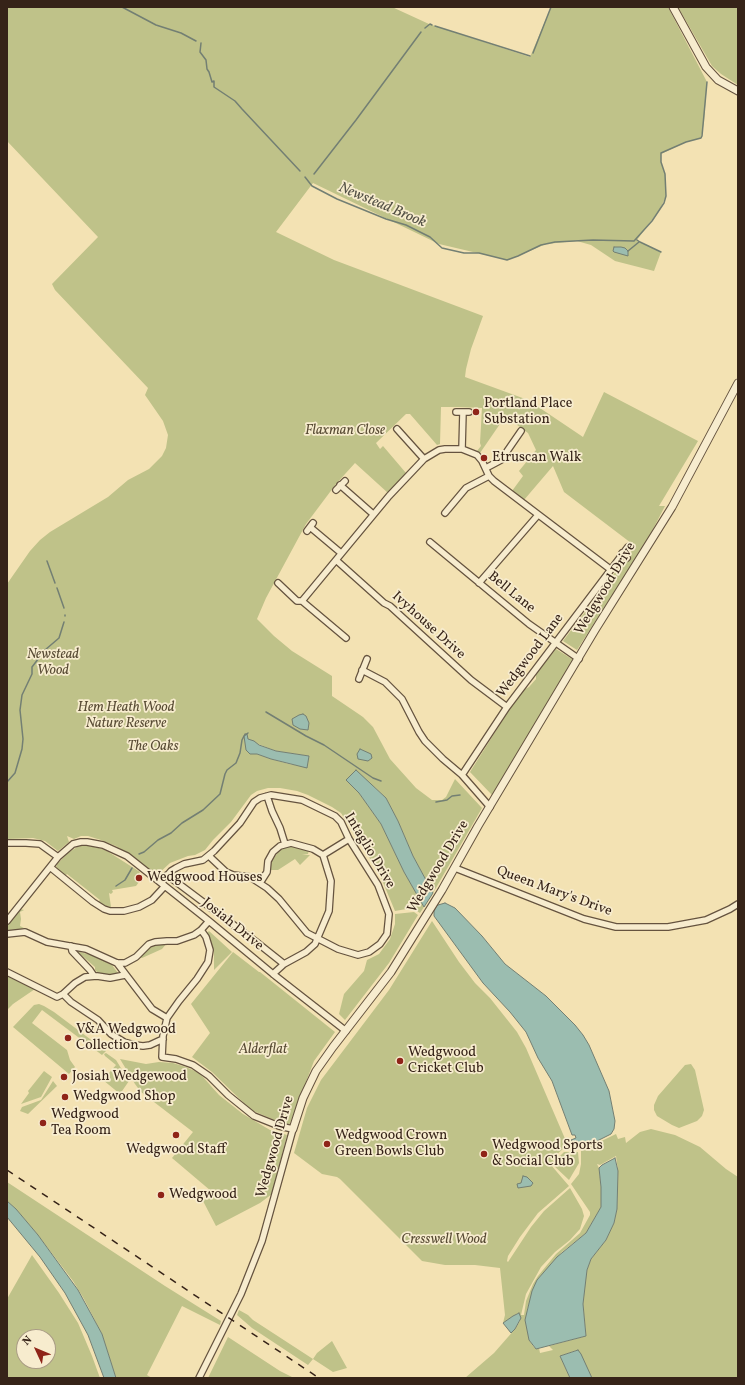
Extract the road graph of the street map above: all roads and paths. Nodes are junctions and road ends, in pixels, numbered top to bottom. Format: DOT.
graph roads {
  1 [pos="673,7"];
  2 [pos="738,91"];
  3 [pos="738,383"];
  4 [pos="456,412"];
  5 [pos="397,429"];
  6 [pos="522,434"];
  7 [pos="462,450"];
  8 [pos="424,459"];
  9 [pos="486,468"];
  10 [pos="489,476"];
  11 [pos="340,485"];
  12 [pos="445,513"];
  13 [pos="374,514"];
  14 [pos="538,515"];
  15 [pos="310,527"];
  16 [pos="430,542"];
  17 [pos="628,547"];
  18 [pos="341,553"];
  19 [pos="622,554"];
  20 [pos="627,558"];
  21 [pos="336,560"];
  22 [pos="610,569"];
  23 [pos="278,583"];
  24 [pos="479,583"];
  25 [pos="302,601"];
  26 [pos="346,638"];
  27 [pos="556,643"];
  28 [pos="367,659"];
  29 [pos="579,659"];
  30 [pos="362,670"];
  31 [pos="359,679"];
  32 [pos="507,707"];
  33 [pos="462,775"];
  34 [pos="266,796"];
  35 [pos="490,807"];
  36 [pos="348,839"];
  37 [pos="7,843"];
  38 [pos="285,844"];
  39 [pos="323,855"];
  40 [pos="209,856"];
  41 [pos="58,857"];
  42 [pos="50,867"];
  43 [pos="455,868"];
  44 [pos="167,875"];
  45 [pos="260,883"];
  46 [pos="163,884"];
  47 [pos="738,904"];
  48 [pos="7,921"];
  49 [pos="209,921"];
  50 [pos="201,930"];
  51 [pos="7,934"];
  52 [pos="317,939"];
  53 [pos="71,946"];
  54 [pos="117,963"];
  55 [pos="284,964"];
  56 [pos="7,972"];
  57 [pos="273,974"];
  58 [pos="126,975"];
  59 [pos="94,976"];
  60 [pos="63,994"];
  61 [pos="167,1018"];
  62 [pos="346,1031"];
  63 [pos="163,1040"];
  64 [pos="293,1129"];
  65 [pos="199,1378"];
  1 -- 2 [label="street"];
  3 -- 29 [label="street, Wedgwood Drive"];
  4 -- 7 [label="street"];
  5 -- 8 [label="street"];
  6 -- 9 [label="street"];
  7 -- 8 [label="street"];
  7 -- 9 [label="street"];
  8 -- 13 [label="street"];
  9 -- 10 [label="street"];
  10 -- 12 [label="street"];
  10 -- 14 [label="street"];
  11 -- 13 [label="street"];
  13 -- 18 [label="street"];
  14 -- 22 [label="street"];
  14 -- 24 [label="street"];
  15 -- 18 [label="street"];
  16 -- 24 [label="street, Bell Lane"];
  17 -- 19 [label="street, Wedgwood Lane"];
  18 -- 21 [label="street"];
  19 -- 20 [label="street"];
  19 -- 22 [label="street, Wedgwood Lane"];
  21 -- 25 [label="street"];
  21 -- 32 [label="street, Ivyhouse Drive"];
  22 -- 27 [label="street, Wedgwood Lane"];
  23 -- 25 [label="street"];
  24 -- 27 [label="street, Bell Lane"];
  25 -- 26 [label="street"];
  27 -- 29 [label="street, Bell Lane"];
  27 -- 32 [label="street, Wedgwood Lane"];
  28 -- 30 [label="street"];
  29 -- 35 [label="street, Wedgwood Drive"];
  30 -- 31 [label="street"];
  30 -- 33 [label="street"];
  32 -- 33 [label="street, Wedgwood Lane"];
  33 -- 35 [label="street"];
  34 -- 36 [label="street, Intaglio Drive"];
  34 -- 38 [label="street"];
  34 -- 40 [label="street"];
  35 -- 43 [label="street, Wedgwood Drive"];
  36 -- 39 [label="street"];
  36 -- 52 [label="street, Intaglio Drive"];
  37 -- 41 [label="street"];
  38 -- 39 [label="street"];
  38 -- 45 [label="street"];
  39 -- 52 [label="street"];
  40 -- 44 [label="street"];
  40 -- 45 [label="street, Intaglio Drive"];
  41 -- 42 [label="street, Josiah Drive"];
  41 -- 46 [label="street, Josiah Drive"];
  42 -- 46 [label="street"];
  42 -- 48 [label="street, Josiah Drive"];
  43 -- 47 [label="street, Queen Mary's Drive"];
  43 -- 62 [label="street, Wedgwood Drive"];
  44 -- 46 [label="street"];
  44 -- 55 [label="street"];
  45 -- 52 [label="street, Intaglio Drive"];
  46 -- 49 [label="street, Josiah Drive"];
  49 -- 50 [label="street"];
  49 -- 57 [label="street, Josiah Drive"];
  50 -- 54 [label="street"];
  50 -- 61 [label="street"];
  51 -- 53 [label="street"];
  52 -- 55 [label="street"];
  53 -- 54 [label="street"];
  53 -- 59 [label="street"];
  54 -- 58 [label="street"];
  55 -- 57 [label="street"];
  56 -- 60 [label="street"];
  57 -- 62 [label="street, Josiah Drive"];
  58 -- 59 [label="street"];
  58 -- 61 [label="street"];
  59 -- 60 [label="street"];
  60 -- 63 [label="street"];
  61 -- 63 [label="street"];
  62 -- 64 [label="street, Wedgwood Drive"];
  63 -- 64 [label="street"];
  64 -- 65 [label="street, Wedgwood Drive"];
}
